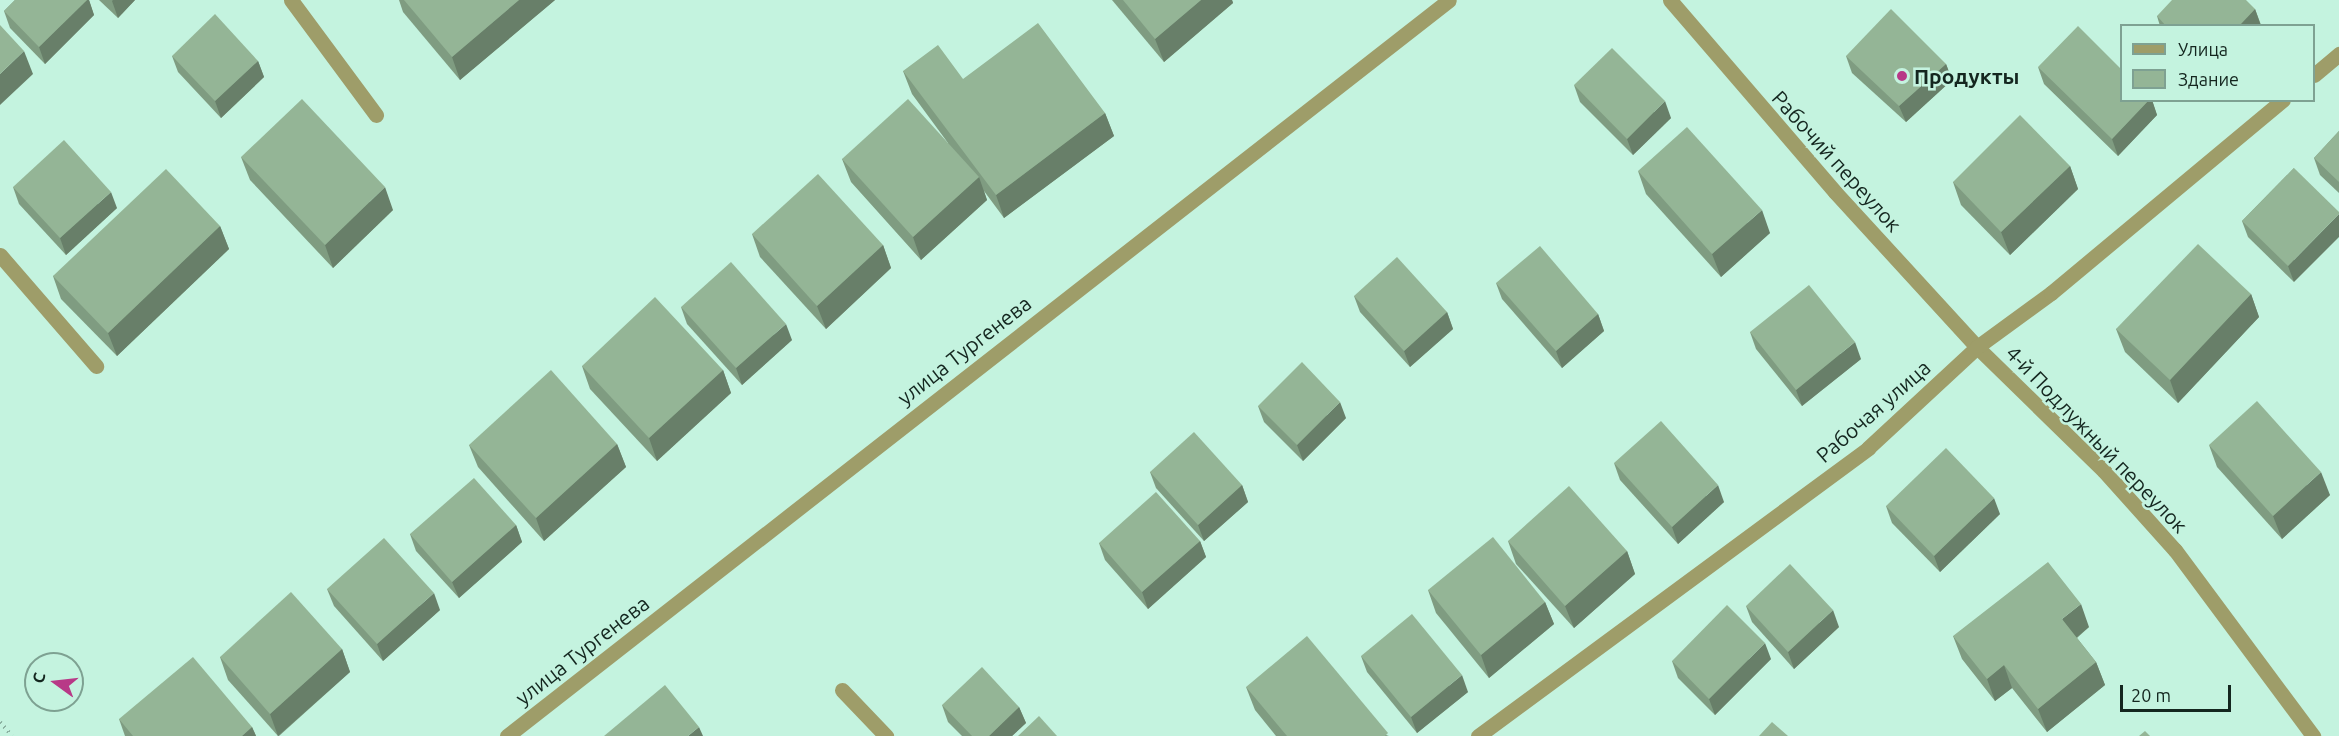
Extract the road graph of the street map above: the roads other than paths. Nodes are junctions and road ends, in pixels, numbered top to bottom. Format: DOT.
graph roads {
  1 [pos="291,0"];
  2 [pos="1449,0"];
  3 [pos="1670,0"];
  4 [pos="2339,54"];
  5 [pos="2315,73"];
  6 [pos="2281,102"];
  7 [pos="376,115"];
  8 [pos="0,255"];
  9 [pos="1977,347"];
  10 [pos="96,366"];
  11 [pos="842,690"];
  12 [pos="507,736"];
  13 [pos="886,736"];
  14 [pos="1478,736"];
  15 [pos="2313,736"];
  1 -- 7 [label="street"];
  2 -- 12 [label="street, улица Тургенева"];
  3 -- 9 [label="street, Рабочий переулок"];
  4 -- 5 [label="street"];
  6 -- 9 [label="street, Рабочая улица"];
  8 -- 10 [label="street"];
  9 -- 14 [label="street, Рабочая улица"];
  9 -- 15 [label="street, 4-й Подлужный переулок"];
  11 -- 13 [label="street"];
}
